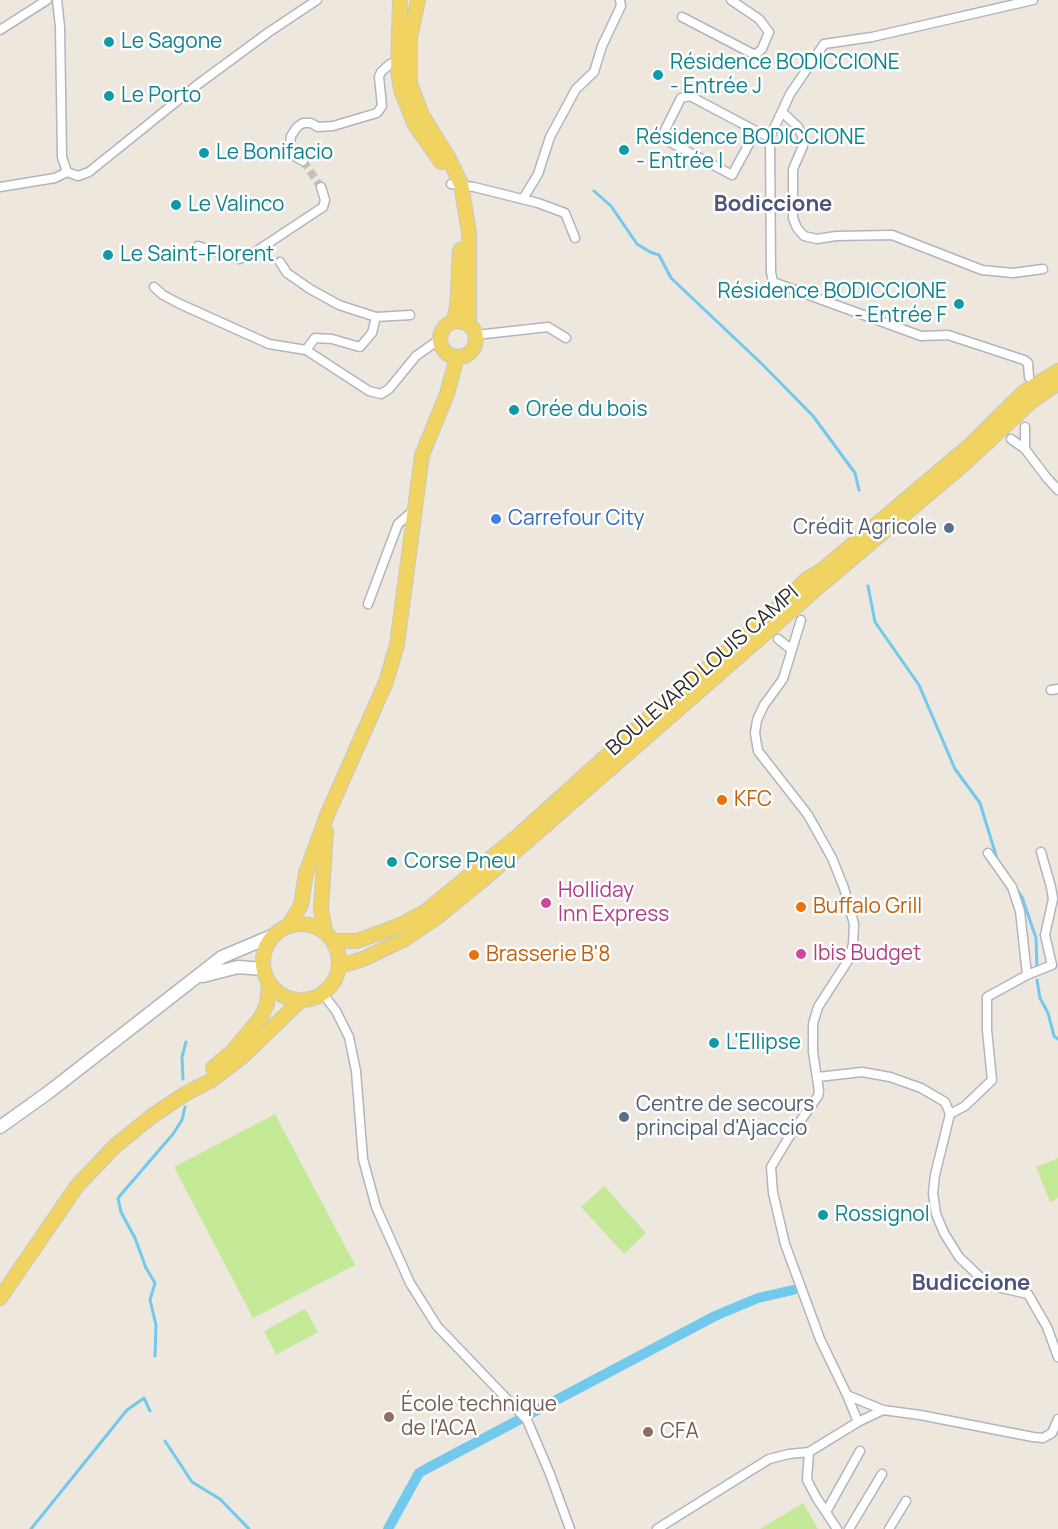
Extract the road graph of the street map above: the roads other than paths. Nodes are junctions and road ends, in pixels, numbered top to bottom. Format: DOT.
graph roads {
  1 [pos="47,0"];
  2 [pos="57,0"];
  3 [pos="317,0"];
  4 [pos="400,0"];
  5 [pos="418,0"];
  6 [pos="620,0"];
  7 [pos="731,0"];
  8 [pos="1033,0"];
  9 [pos="682,17"];
  10 [pos="0,30"];
  11 [pos="399,62"];
  12 [pos="782,112"];
  13 [pos="756,131"];
  14 [pos="770,136"];
  15 [pos="303,161"];
  16 [pos="68,172"];
  17 [pos="456,184"];
  18 [pos="0,187"];
  19 [pos="321,187"];
  20 [pos="523,199"];
  21 [pos="575,238"];
  22 [pos="198,246"];
  23 [pos="280,262"];
  24 [pos="1043,269"];
  25 [pos="154,287"];
  26 [pos="410,315"];
  27 [pos="376,317"];
  28 [pos="453,322"];
  29 [pos="472,330"];
  30 [pos="566,338"];
  31 [pos="440,339"];
  32 [pos="306,350"];
  33 [pos="457,357"];
  34 [pos="1058,371"];
  35 [pos="1029,376"];
  36 [pos="1058,383"];
  37 [pos="1025,427"];
  38 [pos="1011,439"];
  39 [pos="1025,449"];
  40 [pos="1058,490"];
  41 [pos="414,510"];
  42 [pos="368,604"];
  43 [pos="801,620"];
  44 [pos="778,639"];
  45 [pos="792,650"];
  46 [pos="328,813"];
  47 [pos="1041,852"];
  48 [pos="988,853"];
  49 [pos="289,925"];
  50 [pos="272,936"];
  51 [pos="330,936"];
  52 [pos="1055,964"];
  53 [pos="340,966"];
  54 [pos="263,969"];
  55 [pos="1027,975"];
  56 [pos="196,978"];
  57 [pos="269,983"];
  58 [pos="322,994"];
  59 [pos="301,1000"];
  60 [pos="818,1077"];
  61 [pos="184,1094"];
  62 [pos="950,1114"];
  63 [pos="0,1127"];
  64 [pos="0,1298"];
  65 [pos="1058,1357"];
  66 [pos="847,1395"];
  67 [pos="883,1410"];
  68 [pos="1058,1419"];
  69 [pos="858,1422"];
  70 [pos="860,1451"];
  71 [pos="809,1452"];
  72 [pos="882,1474"];
  73 [pos="906,1501"];
  74 [pos="826,1512"];
  75 [pos="570,1529"];
  76 [pos="657,1529"];
  77 [pos="837,1529"];
  78 [pos="849,1529"];
  79 [pos="889,1529"];
  1 -- 10 [label="street"];
  2 -- 16 [label="street"];
  3 -- 16 [label="street"];
  4 -- 11 [label="main road"];
  5 -- 17 [label="main road"];
  6 -- 20 [label="street"];
  7 -- 9 [label="street"];
  8 -- 12 [label="street"];
  11 -- 15 [label="street"];
  11 -- 17 [label="main road"];
  12 -- 14 [label="street"];
  12 -- 24 [label="street"];
  13 -- 13 [label="street"];
  13 -- 14 [label="street"];
  14 -- 35 [label="street"];
  16 -- 18 [label="street"];
  17 -- 20 [label="street"];
  17 -- 28 [label="main road"];
  17 -- 29 [label="main road"];
  19 -- 22 [label="street"];
  20 -- 21 [label="street"];
  23 -- 27 [label="street"];
  25 -- 32 [label="street"];
  26 -- 27 [label="street"];
  27 -- 32 [label="street"];
  28 -- 29 [label="main road"];
  28 -- 31 [label="main road"];
  29 -- 30 [label="street"];
  29 -- 33 [label="main road"];
  31 -- 32 [label="street"];
  31 -- 33 [label="main road"];
  33 -- 41 [label="main road"];
  34 -- 51 [label="main road, BOULEVARD LOUIS CAMPI"];
  36 -- 53 [label="main road, BOULEVARD LOUIS CAMPI"];
  37 -- 39 [label="street"];
  38 -- 39 [label="street"];
  39 -- 40 [label="street"];
  41 -- 42 [label="street"];
  41 -- 46 [label="main road"];
  43 -- 45 [label="street"];
  44 -- 45 [label="street"];
  45 -- 60 [label="street"];
  46 -- 49 [label="main road"];
  46 -- 51 [label="main road"];
  47 -- 52 [label="street"];
  48 -- 55 [label="street"];
  49 -- 50 [label="main road"];
  49 -- 51 [label="main road"];
  50 -- 54 [label="main road"];
  50 -- 56 [label="main road"];
  51 -- 53 [label="main road"];
  52 -- 55 [label="street"];
  53 -- 58 [label="main road"];
  54 -- 56 [label="main road"];
  54 -- 57 [label="main road"];
  55 -- 62 [label="street"];
  56 -- 63 [label="main road"];
  57 -- 59 [label="main road"];
  57 -- 61 [label="main road"];
  58 -- 59 [label="main road"];
  58 -- 75 [label="street"];
  59 -- 61 [label="main road"];
  60 -- 62 [label="street"];
  60 -- 66 [label="street"];
  61 -- 64 [label="main road"];
  62 -- 65 [label="street"];
  66 -- 67 [label="street"];
  66 -- 69 [label="street"];
  67 -- 68 [label="street"];
  67 -- 69 [label="street"];
  69 -- 71 [label="street"];
  70 -- 74 [label="street"];
  71 -- 74 [label="street"];
  71 -- 76 [label="street"];
  72 -- 78 [label="street"];
  73 -- 79 [label="street"];
  74 -- 77 [label="street"];
}
